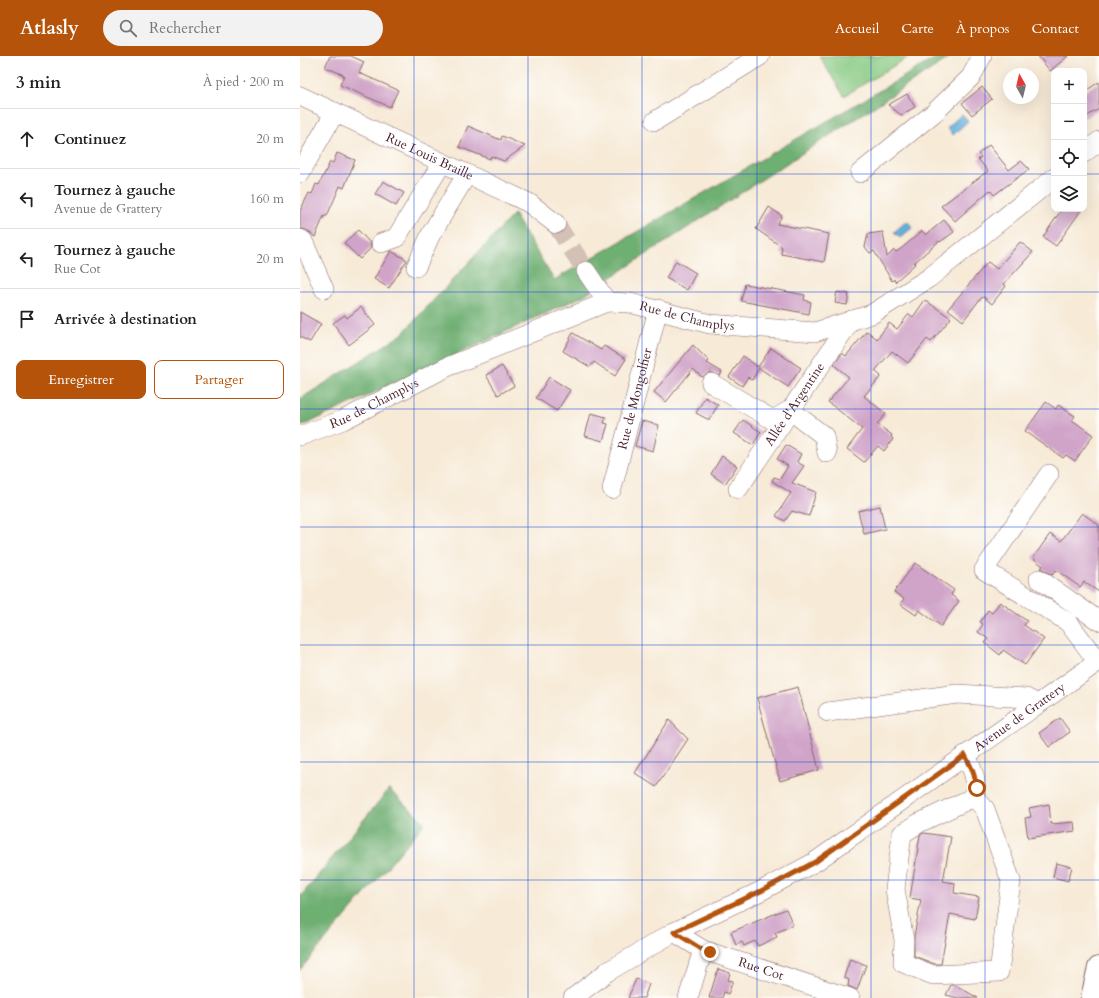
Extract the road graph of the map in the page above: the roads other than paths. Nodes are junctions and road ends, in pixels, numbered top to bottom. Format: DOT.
graph roads {
  1 [pos="760,56"];
  2 [pos="982,56"];
  3 [pos="300,96"];
  4 [pos="335,112"];
  5 [pos="655,121"];
  6 [pos="1099,141"];
  7 [pos="1087,151"];
  8 [pos="442,163"];
  9 [pos="300,173"];
  10 [pos="860,173"];
  11 [pos="467,174"];
  12 [pos="1051,180"];
  13 [pos="556,224"];
  14 [pos="300,239"];
  15 [pos="382,243"];
  16 [pos="416,267"];
  17 [pos="586,271"];
  18 [pos="324,289"];
  19 [pos="607,302"];
  20 [pos="658,309"];
  21 [pos="851,320"];
  22 [pos="711,383"];
  23 [pos="790,410"];
  24 [pos="300,436"];
  25 [pos="826,453"];
  26 [pos="1049,474"];
  27 [pos="612,489"];
  28 [pos="738,489"];
  29 [pos="1039,579"];
  30 [pos="1099,621"];
  31 [pos="1098,662"];
  32 [pos="1038,704"];
  33 [pos="828,712"];
  34 [pos="965,755"];
  35 [pos="974,797"];
  36 [pos="674,932"];
  37 [pos="703,950"];
  38 [pos="1099,968"];
  39 [pos="839,997"];
  40 [pos="573,998"];
  41 [pos="688,998"];
  42 [pos="1092,998"];
  1 -- 5 [label="street"];
  2 -- 10 [label="street"];
  3 -- 4 [label="street, Rue Louis Braille"];
  4 -- 8 [label="street, Rue Louis Braille"];
  4 -- 9 [label="street"];
  6 -- 7 [label="street"];
  8 -- 11 [label="street, Rue Louis Braille"];
  8 -- 15 [label="street"];
  11 -- 13 [label="street, Rue Louis Braille"];
  11 -- 16 [label="street"];
  12 -- 21 [label="street, Rue de Champlys"];
  14 -- 18 [label="street"];
  17 -- 19 [label="street"];
  19 -- 20 [label="street, Rue de Champlys"];
  19 -- 24 [label="street, Rue de Champlys"];
  20 -- 21 [label="street, Rue de Champlys"];
  20 -- 27 [label="street, Rue de Mongolfier"];
  21 -- 23 [label="street, Allée d'Argentine"];
  22 -- 23 [label="street"];
  23 -- 25 [label="street"];
  23 -- 28 [label="street, Allée d'Argentine"];
  26 -- 31 [label="street"];
  29 -- 30 [label="street"];
  31 -- 32 [label="street, Avenue de Grattery"];
  32 -- 33 [label="street"];
  32 -- 34 [label="street, Avenue de Grattery"];
  34 -- 35 [label="street"];
  34 -- 36 [label="street, Avenue de Grattery"];
  35 -- 35 [label="street"];
  36 -- 37 [label="street, Rue Cot"];
  36 -- 40 [label="street, Avenue de Grattery"];
  37 -- 39 [label="street, Rue Cot"];
  37 -- 41 [label="street"];
  38 -- 42 [label="main road"];
}
